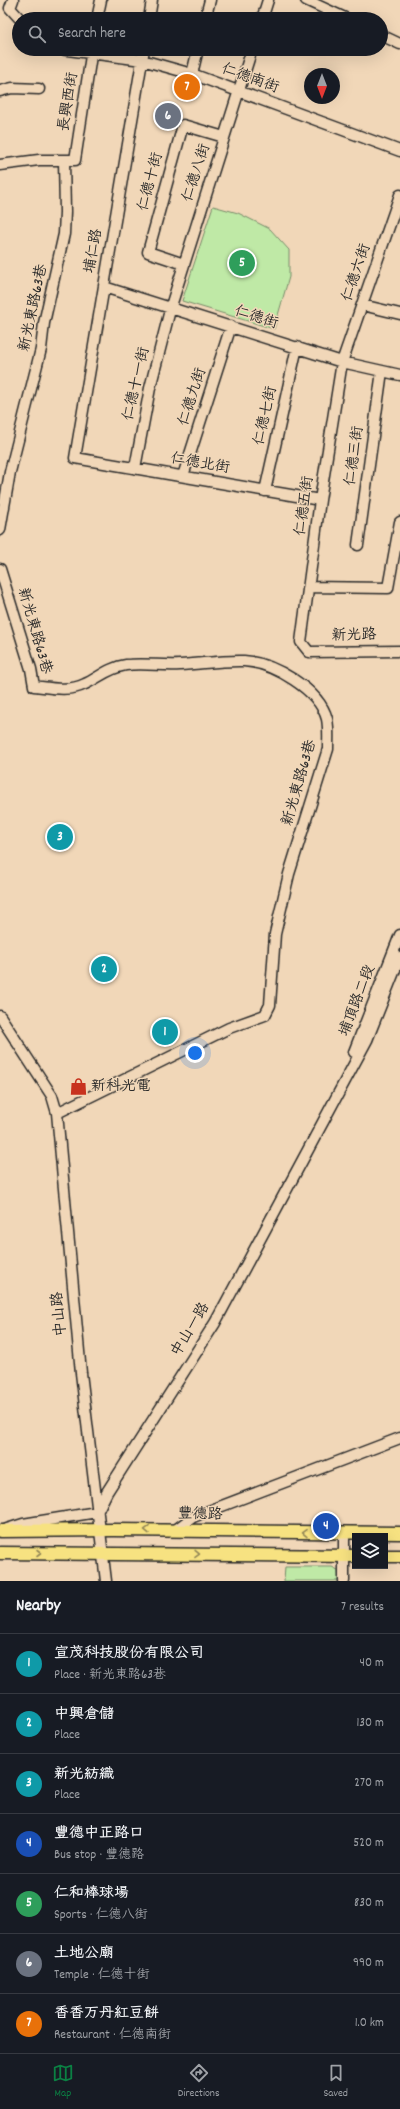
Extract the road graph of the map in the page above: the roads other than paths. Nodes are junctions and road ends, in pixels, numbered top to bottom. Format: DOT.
graph roads {
  1 [pos="101,0"];
  2 [pos="152,0"];
  3 [pos="210,0"];
  4 [pos="268,0"];
  5 [pos="306,0"];
  6 [pos="98,12"];
  7 [pos="150,12"];
  8 [pos="207,12"];
  9 [pos="264,12"];
  10 [pos="332,12"];
  11 [pos="388,38"];
  12 [pos="400,44"];
  13 [pos="91,56"];
  14 [pos="120,56"];
  15 [pos="143,56"];
  16 [pos="196,56"];
  17 [pos="250,56"];
  18 [pos="142,60"];
  19 [pos="192,74"];
  20 [pos="39,89"];
  21 [pos="0,91"];
  22 [pos="239,91"];
  23 [pos="224,137"];
  24 [pos="400,151"];
  25 [pos="64,160"];
  26 [pos="0,165"];
  27 [pos="400,195"];
  28 [pos="184,264"];
  29 [pos="104,287"];
  30 [pos="362,305"];
  31 [pos="171,306"];
  32 [pos="400,314"];
  33 [pos="231,326"];
  34 [pos="297,347"];
  35 [pos="342,362"];
  36 [pos="382,371"];
  37 [pos="400,375"];
  38 [pos="75,458"];
  39 [pos="135,468"];
  40 [pos="183,476"];
  41 [pos="265,491"];
  42 [pos="320,500"];
  43 [pos="400,522"];
  44 [pos="0,530"];
  45 [pos="358,545"];
  46 [pos="0,569"];
  47 [pos="309,588"];
  48 [pos="400,651"];
  49 [pos="308,652"];
  50 [pos="400,935"];
  51 [pos="400,957"];
  52 [pos="0,1016"];
  53 [pos="345,1078"];
  54 [pos="57,1113"];
  55 [pos="321,1122"];
  56 [pos="400,1438"];
  57 [pos="97,1512"];
  58 [pos="99,1530"];
  59 [pos="0,1531"];
  60 [pos="174,1531"];
  61 [pos="344,1533"];
  62 [pos="400,1533"];
  63 [pos="0,1552"];
  64 [pos="102,1552"];
  65 [pos="349,1556"];
  66 [pos="388,1556"];
  67 [pos="400,1556"];
  68 [pos="106,1581"];
  69 [pos="344,1581"];
  1 -- 6 [label="street"];
  2 -- 7 [label="street"];
  3 -- 8 [label="street"];
  4 -- 9 [label="street"];
  5 -- 10 [label="street"];
  11 -- 12 [label="street"];
  13 -- 25 [label="street, 長興西街"];
  14 -- 18 [label="street, 仁德南街"];
  15 -- 18 [label="street, 埔仁路"];
  16 -- 19 [label="street"];
  17 -- 22 [label="street, 仁德八街"];
  18 -- 19 [label="street, 仁德南街"];
  18 -- 29 [label="street, 埔仁路"];
  19 -- 22 [label="street, 仁德南街"];
  20 -- 21 [label="street"];
  22 -- 23 [label="street, 仁德八街"];
  22 -- 24 [label="street, 仁德南街"];
  23 -- 28 [label="street, 仁德八街"];
  23 -- 28 [label="street, 仁德十街"];
  25 -- 26 [label="street"];
  25 -- 44 [label="street, 新光東路63巷"];
  27 -- 30 [label="street, 仁德六街"];
  28 -- 31 [label="street, 仁德八街"];
  29 -- 31 [label="street, 仁德街"];
  29 -- 38 [label="street, 埔仁路"];
  30 -- 32 [label="street"];
  30 -- 35 [label="street, 仁德六街"];
  31 -- 33 [label="street, 仁德街"];
  31 -- 39 [label="street, 仁德十一街"];
  33 -- 34 [label="street, 仁德街"];
  33 -- 40 [label="street, 仁德九街"];
  34 -- 35 [label="street, 仁德街"];
  34 -- 41 [label="street, 仁德七街"];
  35 -- 36 [label="street, 仁德街"];
  35 -- 42 [label="street, 仁德五街"];
  36 -- 37 [label="street, 仁德街"];
  36 -- 45 [label="street, 仁德三街"];
  38 -- 39 [label="street, 仁德北街"];
  39 -- 40 [label="street, 仁德北街"];
  40 -- 41 [label="street, 仁德北街"];
  41 -- 42 [label="street, 仁德北街"];
  42 -- 47 [label="street, 仁德五街"];
  43 -- 47 [label="street"];
  46 -- 54 [label="street, 新光東路63巷"];
  47 -- 49 [label="street, 仁德五街"];
  48 -- 49 [label="street, 新光路"];
  50 -- 53 [label="street, 埔頂路二段"];
  51 -- 53 [label="street, 埔頂路二段"];
  52 -- 54 [label="street, 中山路"];
  53 -- 55 [label="street, 埔頂路二段"];
  54 -- 57 [label="street, 中山路"];
  55 -- 57 [label="street, 中山一路"];
  56 -- 60 [label="street"];
  57 -- 58 [label="street"];
  57 -- 59 [label="street"];
  58 -- 59 [label="main road, 豐德路"];
  60 -- 58 [label="main road, 豐德路, one-way"];
  58 -- 64 [label="street"];
  61 -- 60 [label="main road, 豐德路, one-way"];
  61 -- 62 [label="main road, 豐德路"];
  61 -- 65 [label="street"];
  63 -- 64 [label="main road, one-way"];
  64 -- 65 [label="main road, one-way"];
  64 -- 68 [label="street"];
  65 -- 69 [label="street"];
  66 -- 67 [label="main road"];
}
